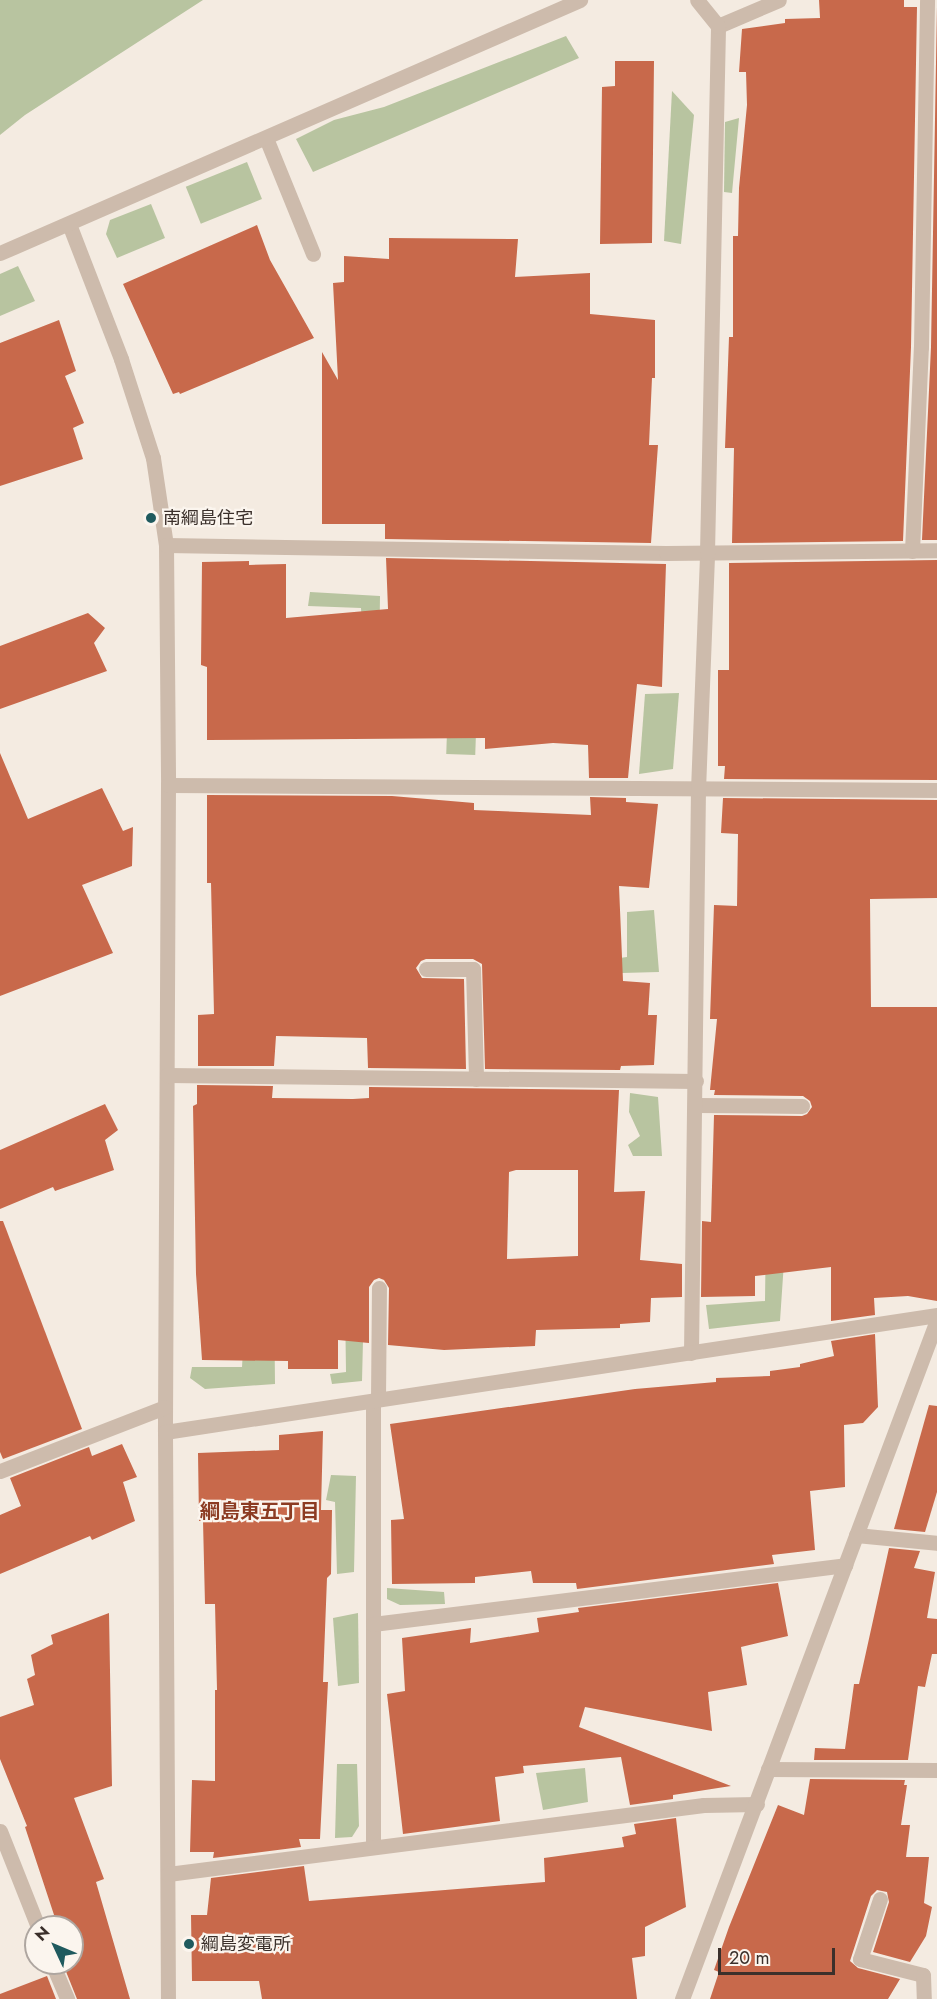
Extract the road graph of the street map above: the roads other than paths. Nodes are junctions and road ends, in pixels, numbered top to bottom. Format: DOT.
graph roads {
  1 [pos="580,0"];
  2 [pos="697,0"];
  3 [pos="779,0"];
  4 [pos="927,0"];
  5 [pos="718,26"];
  6 [pos="266,138"];
  7 [pos="69,224"];
  8 [pos="0,253"];
  9 [pos="313,254"];
  10 [pos="921,347"];
  11 [pos="937,347"];
  12 [pos="166,545"];
  13 [pos="937,550"];
  14 [pos="912,551"];
  15 [pos="707,553"];
  16 [pos="168,785"];
  17 [pos="698,790"];
  18 [pos="937,790"];
  19 [pos="426,969"];
  20 [pos="166,1075"];
  21 [pos="476,1079"];
  22 [pos="696,1081"];
  23 [pos="696,1105"];
  24 [pos="802,1106"];
  25 [pos="379,1288"];
  26 [pos="937,1315"];
  27 [pos="937,1320"];
  28 [pos="691,1353"];
  29 [pos="376,1400"];
  30 [pos="165,1407"];
  31 [pos="165,1432"];
  32 [pos="0,1471"];
  33 [pos="856,1535"];
  34 [pos="937,1543"];
  35 [pos="844,1565"];
  36 [pos="373,1624"];
  37 [pos="768,1769"];
  38 [pos="937,1770"];
  39 [pos="757,1804"];
  40 [pos="0,1831"];
  41 [pos="373,1847"];
  42 [pos="168,1874"];
  43 [pos="880,1899"];
  44 [pos="33,1915"];
  45 [pos="57,1975"];
  46 [pos="67,1999"];
  47 [pos="168,1999"];
  48 [pos="682,1999"];
  49 [pos="924,1999"];
  1 -- 6 [label="street"];
  2 -- 5 [label="street"];
  3 -- 5 [label="street"];
  4 -- 10 [label="street"];
  5 -- 15 [label="street"];
  6 -- 7 [label="street"];
  6 -- 9 [label="street"];
  7 -- 8 [label="street"];
  7 -- 12 [label="street"];
  10 -- 11 [label="street"];
  10 -- 14 [label="street"];
  12 -- 15 [label="street"];
  12 -- 16 [label="street"];
  13 -- 14 [label="street"];
  14 -- 15 [label="street"];
  15 -- 17 [label="street"];
  16 -- 17 [label="street"];
  16 -- 20 [label="street"];
  17 -- 18 [label="street"];
  17 -- 22 [label="street"];
  19 -- 21 [label="street"];
  20 -- 21 [label="street"];
  20 -- 30 [label="street"];
  21 -- 22 [label="street"];
  22 -- 23 [label="street"];
  23 -- 24 [label="street"];
  23 -- 28 [label="street"];
  25 -- 29 [label="street"];
  26 -- 28 [label="street"];
  27 -- 33 [label="street"];
  28 -- 29 [label="street"];
  29 -- 31 [label="street"];
  29 -- 36 [label="street"];
  30 -- 31 [label="street"];
  30 -- 32 [label="street"];
  31 -- 42 [label="street"];
  33 -- 34 [label="street"];
  33 -- 35 [label="street"];
  35 -- 36 [label="street"];
  35 -- 37 [label="street"];
  36 -- 41 [label="street"];
  37 -- 38 [label="street"];
  37 -- 39 [label="street"];
  39 -- 41 [label="street"];
  39 -- 48 [label="street"];
  40 -- 44 [label="street"];
  41 -- 42 [label="street"];
  42 -- 47 [label="street"];
  43 -- 49 [label="street"];
  45 -- 46 [label="street"];
}
